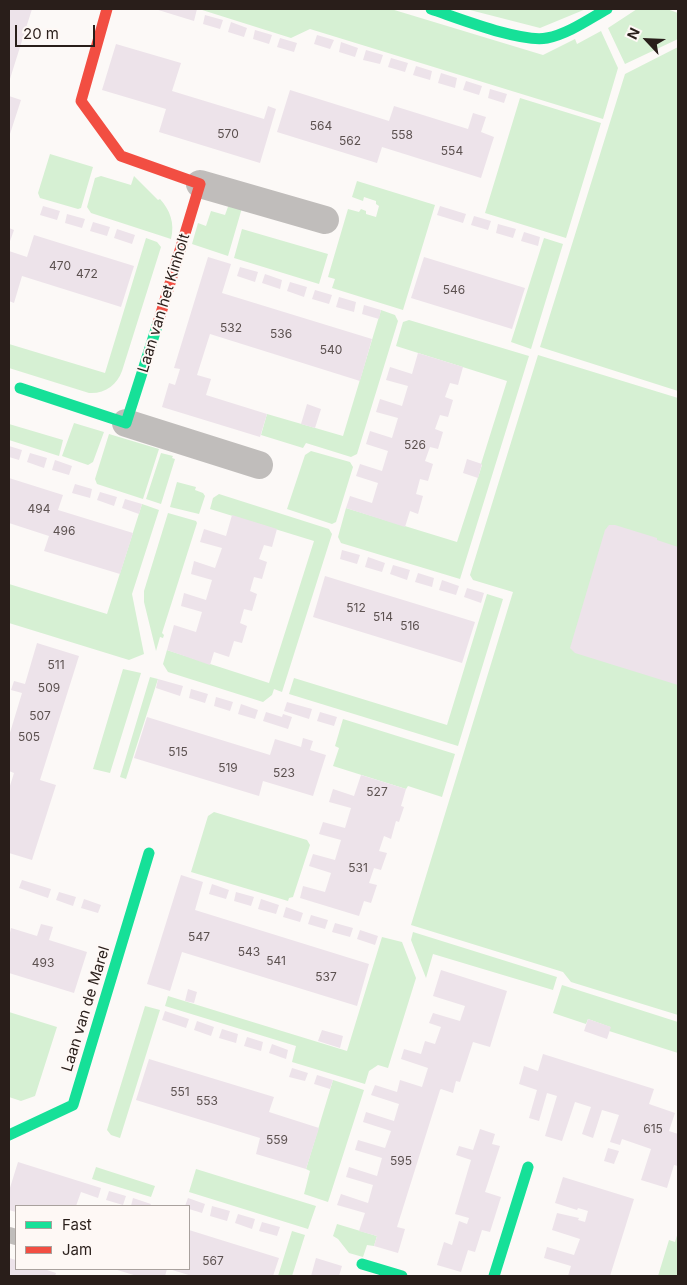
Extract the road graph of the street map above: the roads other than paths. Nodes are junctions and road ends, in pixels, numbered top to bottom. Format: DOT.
graph roads {
  1 [pos="108,9"];
  2 [pos="432,9"];
  3 [pos="607,9"];
  4 [pos="200,184"];
  5 [pos="325,220"];
  6 [pos="20,388"];
  7 [pos="126,423"];
  8 [pos="259,465"];
  9 [pos="149,853"];
  10 [pos="9,1135"];
  11 [pos="528,1167"];
  12 [pos="362,1264"];
  13 [pos="402,1276"];
  14 [pos="494,1276"];
  1 -- 4 [label="street"];
  2 -- 3 [label="street"];
  4 -- 5 [label="street"];
  4 -- 7 [label="street, Laan van het Kinholt"];
  6 -- 7 [label="street"];
  7 -- 8 [label="street"];
  9 -- 10 [label="street, Laan van de Marel"];
  11 -- 14 [label="street"];
  12 -- 13 [label="street"];
}
